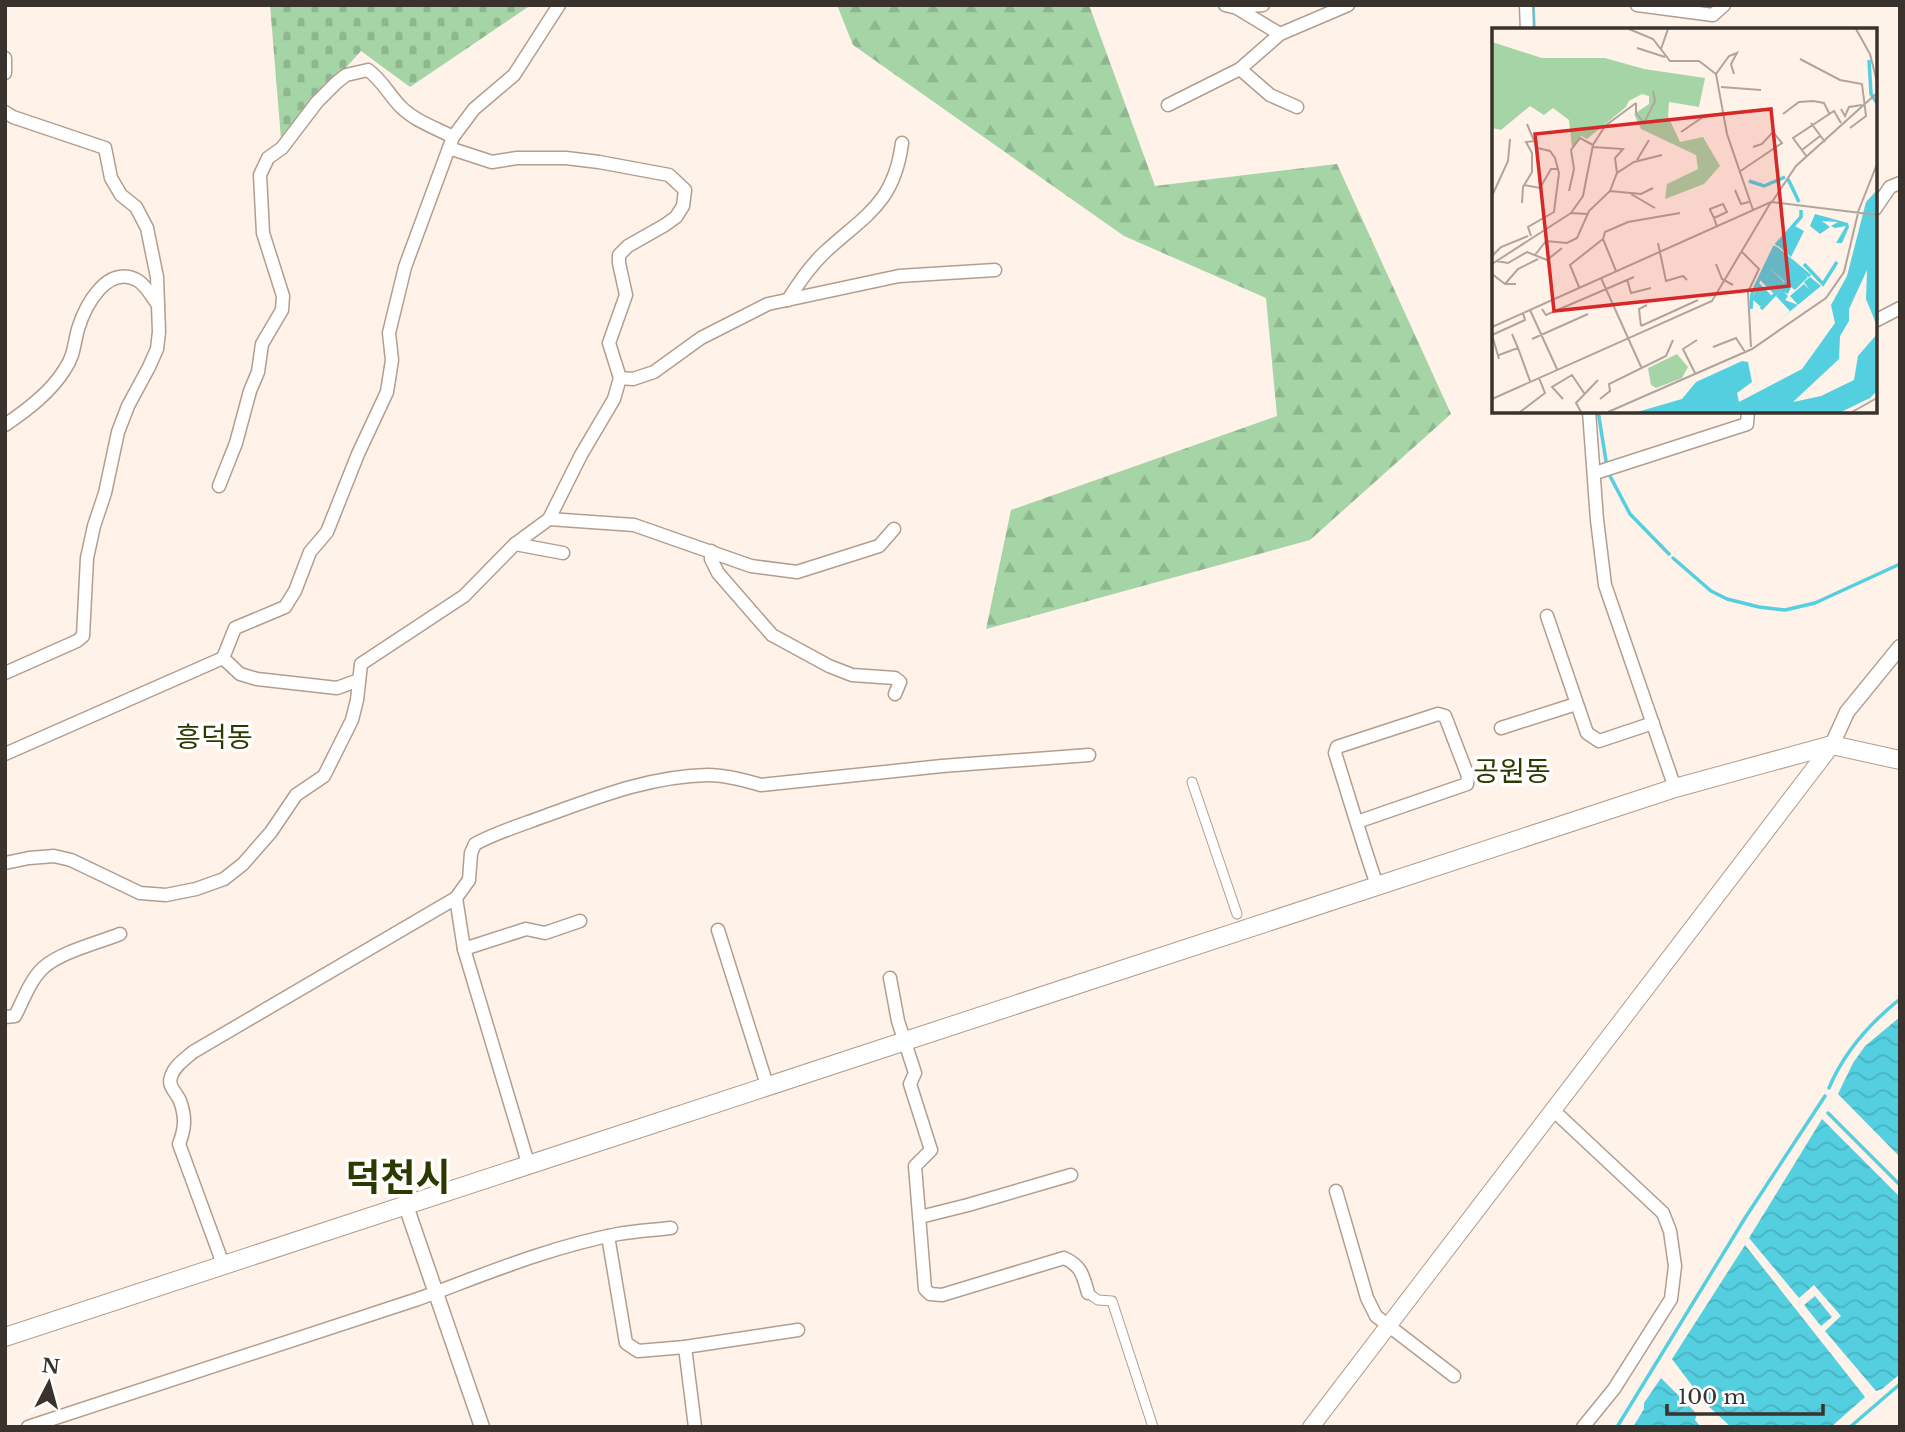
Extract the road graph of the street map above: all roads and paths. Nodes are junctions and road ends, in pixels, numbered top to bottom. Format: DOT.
graph roads {
  1 [pos="559,5"];
  2 [pos="1263,5"];
  3 [pos="1348,5"];
  4 [pos="1526,5"];
  5 [pos="1637,5"];
  6 [pos="1724,5"];
  7 [pos="1231,6"];
  8 [pos="1527,28"];
  9 [pos="1280,34"];
  10 [pos="5,58"];
  11 [pos="1240,69"];
  12 [pos="5,73"];
  13 [pos="1168,105"];
  14 [pos="1297,107"];
  15 [pos="5,112"];
  16 [pos="451,143"];
  17 [pos="902,143"];
  18 [pos="1900,183"];
  19 [pos="1877,206"];
  20 [pos="995,270"];
  21 [pos="788,299"];
  22 [pos="158,306"];
  23 [pos="1900,308"];
  24 [pos="1877,320"];
  25 [pos="620,378"];
  26 [pos="1589,413"];
  27 [pos="1748,413"];
  28 [pos="5,425"];
  29 [pos="1595,473"];
  30 [pos="219,486"];
  31 [pos="549,519"];
  32 [pos="894,529"];
  33 [pos="515,544"];
  34 [pos="711,551"];
  35 [pos="563,553"];
  36 [pos="1548,616"];
  37 [pos="1900,647"];
  38 [pos="223,658"];
  39 [pos="5,673"];
  40 [pos="359,680"];
  41 [pos="895,694"];
  42 [pos="1576,704"];
  43 [pos="1653,723"];
  44 [pos="1501,728"];
  45 [pos="1832,745"];
  46 [pos="5,754"];
  47 [pos="1089,755"];
  48 [pos="1900,760"];
  49 [pos="1192,782"];
  50 [pos="1675,788"];
  51 [pos="1357,822"];
  52 [pos="5,863"];
  53 [pos="1377,885"];
  54 [pos="456,898"];
  55 [pos="1237,914"];
  56 [pos="580,921"];
  57 [pos="719,930"];
  58 [pos="120,934"];
  59 [pos="464,949"];
  60 [pos="890,978"];
  61 [pos="5,1017"];
  62 [pos="905,1040"];
  63 [pos="766,1085"];
  64 [pos="1553,1110"];
  65 [pos="528,1163"];
  66 [pos="1071,1175"];
  67 [pos="1336,1191"];
  68 [pos="405,1203"];
  69 [pos="919,1217"];
  70 [pos="671,1228"];
  71 [pos="608,1236"];
  72 [pos="223,1264"];
  73 [pos="436,1292"];
  74 [pos="1088,1293"];
  75 [pos="1388,1326"];
  76 [pos="798,1330"];
  77 [pos="5,1337"];
  78 [pos="685,1347"];
  79 [pos="1454,1376"];
  80 [pos="28,1427"];
  81 [pos="482,1427"];
  82 [pos="695,1427"];
  83 [pos="1153,1427"];
  84 [pos="1311,1427"];
  85 [pos="1583,1427"];
  1 -- 16 [label="street"];
  2 -- 7 [label="street"];
  3 -- 9 [label="street"];
  4 -- 8 [label="street"];
  5 -- 6 [label="street"];
  7 -- 9 [label="street"];
  9 -- 11 [label="street"];
  10 -- 12 [label="street"];
  11 -- 13 [label="street"];
  11 -- 14 [label="street"];
  15 -- 22 [label="street"];
  16 -- 25 [label="street"];
  16 -- 30 [label="street"];
  16 -- 38 [label="street"];
  17 -- 21 [label="street"];
  18 -- 19 [label="street"];
  20 -- 21 [label="street"];
  21 -- 25 [label="street"];
  22 -- 28 [label="street"];
  22 -- 39 [label="street"];
  23 -- 24 [label="street"];
  25 -- 31 [label="street"];
  26 -- 29 [label="street"];
  27 -- 29 [label="street"];
  29 -- 43 [label="street"];
  31 -- 33 [label="street"];
  31 -- 34 [label="street"];
  32 -- 34 [label="street"];
  33 -- 35 [label="street"];
  33 -- 40 [label="street"];
  34 -- 41 [label="street"];
  36 -- 42 [label="street"];
  37 -- 45 [label="street"];
  38 -- 40 [label="street"];
  38 -- 46 [label="street"];
  40 -- 52 [label="street"];
  42 -- 43 [label="street"];
  42 -- 44 [label="street"];
  43 -- 50 [label="street"];
  45 -- 48 [label="main road"];
  45 -- 50 [label="main road"];
  45 -- 64 [label="main road"];
  47 -- 54 [label="street"];
  49 -- 55 [label="street"];
  50 -- 53 [label="main road"];
  51 -- 51 [label="street"];
  51 -- 53 [label="street"];
  53 -- 62 [label="main road"];
  54 -- 59 [label="street"];
  54 -- 72 [label="street"];
  56 -- 59 [label="street"];
  57 -- 63 [label="street"];
  58 -- 61 [label="street"];
  59 -- 65 [label="street"];
  60 -- 62 [label="street"];
  62 -- 63 [label="main road"];
  62 -- 69 [label="street"];
  63 -- 65 [label="main road"];
  64 -- 75 [label="main road"];
  64 -- 85 [label="street"];
  65 -- 68 [label="main road"];
  66 -- 69 [label="street"];
  67 -- 75 [label="street"];
  68 -- 72 [label="main road"];
  68 -- 73 [label="street"];
  69 -- 74 [label="street"];
  70 -- 71 [label="street"];
  71 -- 73 [label="street"];
  71 -- 78 [label="street"];
  72 -- 77 [label="main road"];
  73 -- 80 [label="street"];
  73 -- 81 [label="street"];
  74 -- 83 [label="street"];
  75 -- 79 [label="street"];
  75 -- 84 [label="main road"];
  76 -- 78 [label="street"];
  78 -- 82 [label="street"];
}
